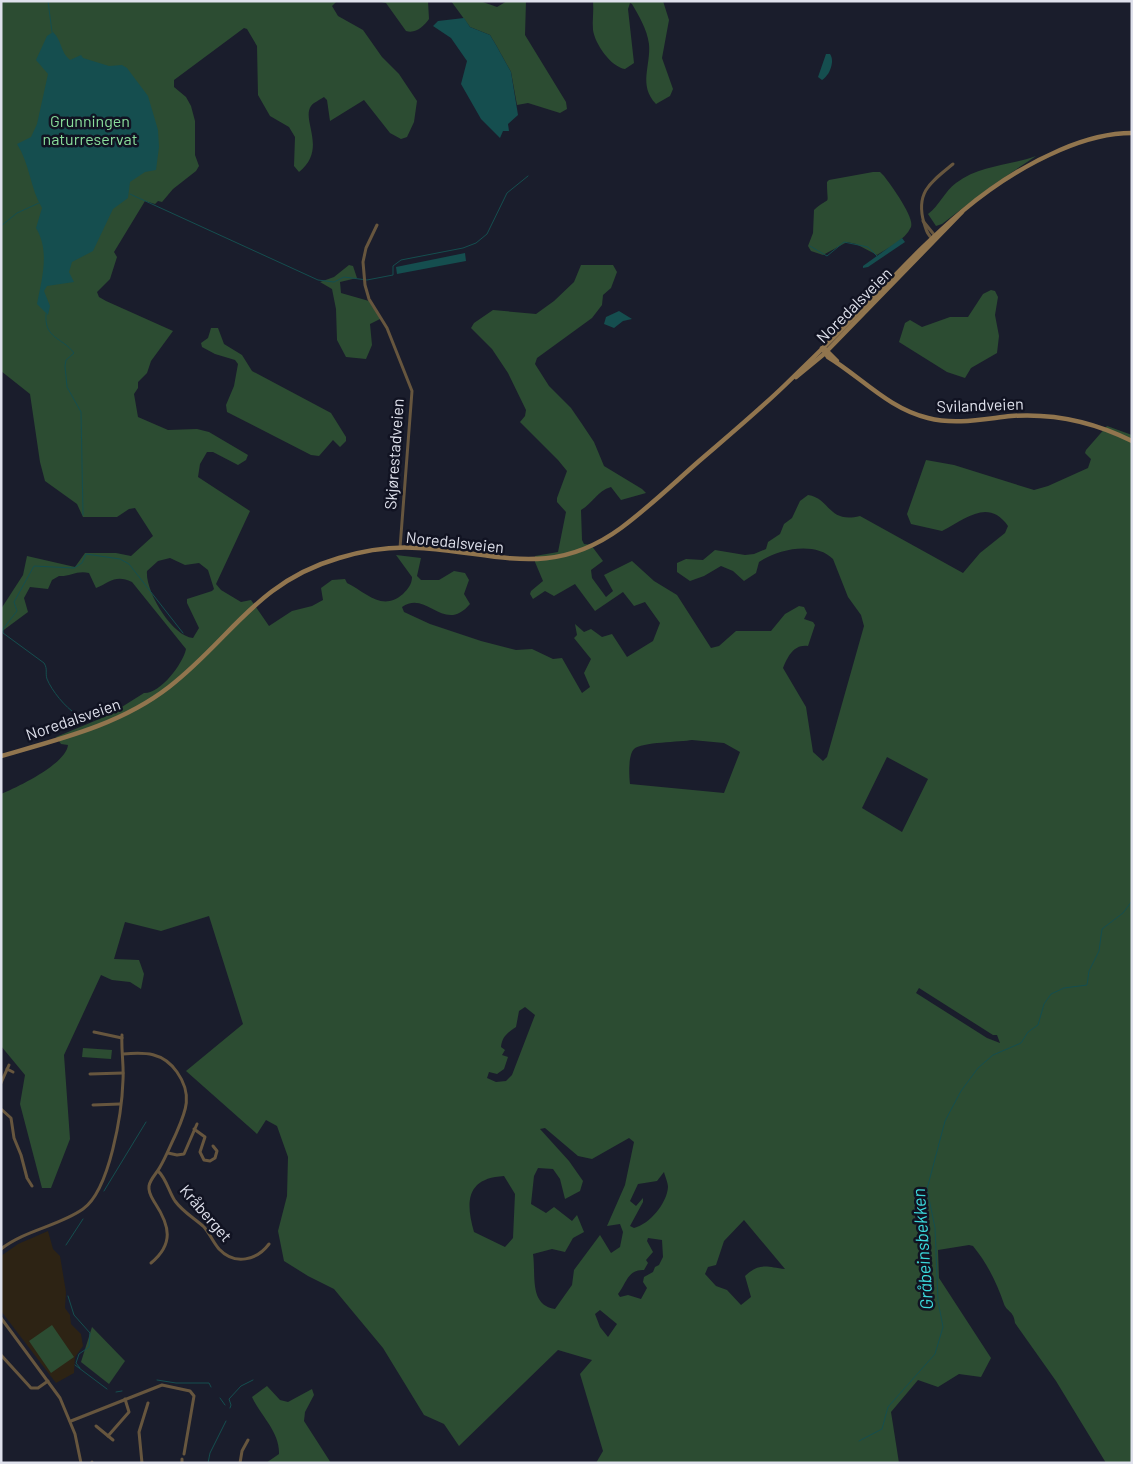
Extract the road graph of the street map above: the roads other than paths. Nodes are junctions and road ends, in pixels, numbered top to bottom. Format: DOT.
graph roads {
  1 [pos="1132,133"];
  2 [pos="953,164"];
  3 [pos="377,225"];
  4 [pos="934,238"];
  5 [pos="828,350"];
  6 [pos="823,351"];
  7 [pos="842,366"];
  8 [pos="1132,441"];
  9 [pos="400,548"];
  10 [pos="1,756"];
  11 [pos="94,1032"];
  12 [pos="123,1054"];
  13 [pos="9,1065"];
  14 [pos="6,1069"];
  15 [pos="13,1072"];
  16 [pos="123,1073"];
  17 [pos="90,1074"];
  18 [pos="1,1082"];
  19 [pos="120,1104"];
  20 [pos="92,1105"];
  21 [pos="1,1110"];
  22 [pos="197,1124"];
  23 [pos="194,1129"];
  24 [pos="213,1146"];
  25 [pos="168,1153"];
  26 [pos="158,1171"];
  27 [pos="32,1186"];
  28 [pos="269,1244"];
  29 [pos="1,1249"];
  30 [pos="152,1263"];
  31 [pos="1,1319"];
  32 [pos="1,1355"];
  33 [pos="48,1381"];
  34 [pos="125,1399"];
  35 [pos="148,1403"];
  36 [pos="71,1421"];
  37 [pos="96,1426"];
  38 [pos="108,1436"];
  39 [pos="113,1440"];
  40 [pos="248,1440"];
  41 [pos="184,1454"];
  42 [pos="80,1463"];
  43 [pos="142,1463"];
  44 [pos="240,1463"];
  1 -- 4 [label="main road, Noredalsveien"];
  2 -- 4 [label="street"];
  3 -- 9 [label="street, Skjørestadveien"];
  4 -- 5 [label="main road, Noredalsveien"];
  4 -- 6 [label="main road, Noredalsveien"];
  5 -- 6 [label="main road"];
  5 -- 7 [label="main road, Svilandveien"];
  6 -- 7 [label="main road, Svilandveien"];
  6 -- 9 [label="main road, Noredalsveien"];
  7 -- 8 [label="main road, Svilandveien"];
  9 -- 10 [label="main road, Noredalsveien"];
  11 -- 12 [label="street"];
  12 -- 16 [label="street"];
  12 -- 25 [label="street"];
  13 -- 14 [label="street"];
  14 -- 15 [label="street"];
  14 -- 18 [label="street"];
  16 -- 17 [label="street"];
  16 -- 19 [label="street"];
  19 -- 20 [label="street"];
  19 -- 29 [label="street"];
  21 -- 27 [label="street"];
  22 -- 23 [label="street"];
  23 -- 24 [label="street"];
  23 -- 25 [label="street"];
  25 -- 26 [label="street"];
  26 -- 28 [label="street, Kråberget"];
  26 -- 30 [label="street"];
  31 -- 33 [label="street"];
  32 -- 33 [label="street"];
  33 -- 36 [label="street"];
  34 -- 36 [label="street"];
  34 -- 38 [label="street"];
  34 -- 41 [label="street"];
  35 -- 43 [label="street"];
  36 -- 42 [label="street"];
  37 -- 38 [label="street"];
  38 -- 39 [label="street"];
  40 -- 44 [label="street"];
}
